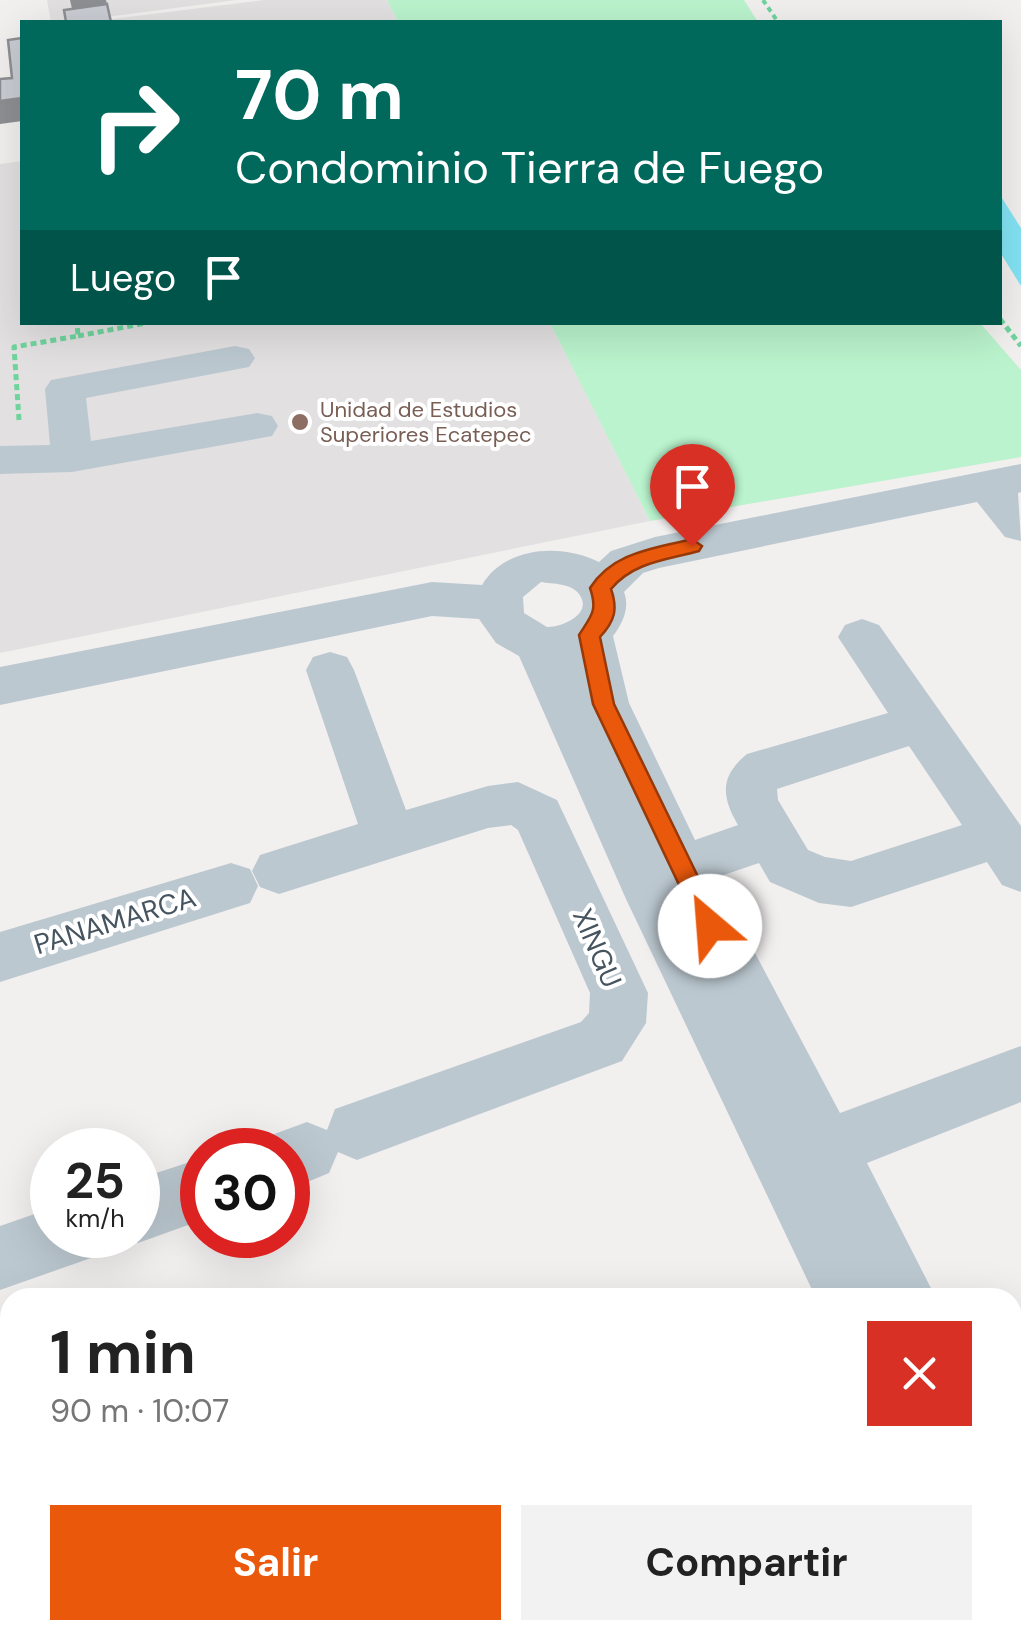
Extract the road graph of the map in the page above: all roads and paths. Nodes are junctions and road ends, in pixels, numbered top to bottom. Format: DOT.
graph roads {
  1 [pos="1002,322"];
  2 [pos="135,325"];
  3 [pos="78,336"];
  4 [pos="1021,346"];
  5 [pos="235,358"];
  6 [pos="257,426"];
  7 [pos="72,458"];
  8 [pos="0,460"];
  9 [pos="1004,481"];
  10 [pos="1021,526"];
  11 [pos="498,603"];
  12 [pos="576,622"];
  13 [pos="862,637"];
  14 [pos="330,670"];
  15 [pos="0,686"];
  16 [pos="921,723"];
  17 [pos="771,836"];
  18 [pos="389,837"];
  19 [pos="1009,852"];
  20 [pos="255,878"];
  21 [pos="667,883"];
  22 [pos="586,921"];
  23 [pos="0,956"];
  24 [pos="1021,1074"];
  25 [pos="318,1147"];
  26 [pos="826,1149"];
  27 [pos="30,1248"];
  28 [pos="0,1258"];
  29 [pos="846,1288"];
  30 [pos="898,1288"];
  1 -- 4 [label="path"];
  2 -- 3 [label="path"];
  5 -- 7 [label="street"];
  6 -- 7 [label="street"];
  7 -- 8 [label="street"];
  9 -- 10 [label="street"];
  9 -- 12 [label="street"];
  11 -- 12 [label="street"];
  11 -- 12 [label="street"];
  11 -- 15 [label="street"];
  12 -- 21 [label="street"];
  13 -- 16 [label="street"];
  14 -- 18 [label="street"];
  16 -- 17 [label="street"];
  16 -- 19 [label="street"];
  17 -- 19 [label="street"];
  17 -- 21 [label="street"];
  18 -- 20 [label="street, XINGU"];
  18 -- 22 [label="street, XINGU"];
  20 -- 23 [label="street, PANAMARCA"];
  21 -- 22 [label="street"];
  21 -- 26 [label="street"];
  21 -- 29 [label="street"];
  22 -- 25 [label="street, XINGU"];
  24 -- 26 [label="street"];
  26 -- 30 [label="street"];
  27 -- 28 [label="street"];
}
